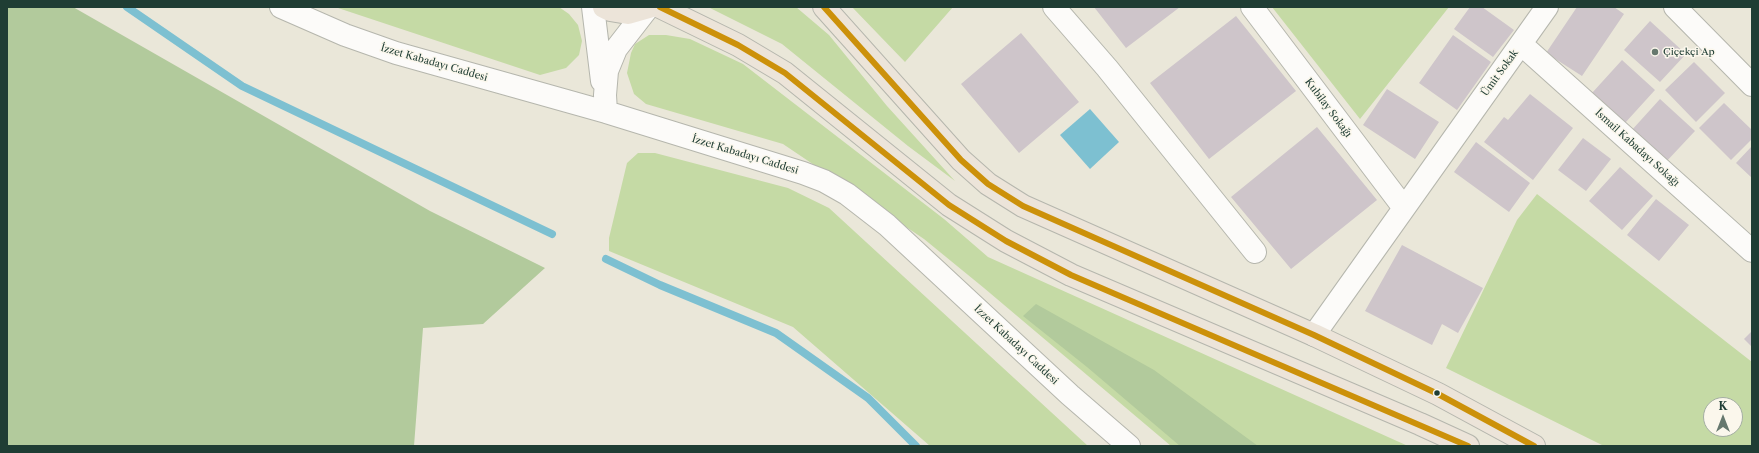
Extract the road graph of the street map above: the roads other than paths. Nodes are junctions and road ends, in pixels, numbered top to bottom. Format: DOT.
graph roads {
  1 [pos="281,7"];
  2 [pos="593,7"];
  3 [pos="604,7"];
  4 [pos="824,7"];
  5 [pos="1054,7"];
  6 [pos="1252,7"];
  7 [pos="1547,7"];
  8 [pos="1675,7"];
  9 [pos="652,8"];
  10 [pos="1521,44"];
  11 [pos="1752,85"];
  12 [pos="606,112"];
  13 [pos="1404,208"];
  14 [pos="1255,252"];
  15 [pos="1752,252"];
  16 [pos="1314,335"];
  17 [pos="1129,446"];
  18 [pos="1468,446"];
  19 [pos="1534,446"];
  1 -- 12 [label="street, İzzet Kabadayı Caddesi"];
  2 -- 12 [label="street"];
  3 -- 9 [label="main road"];
  4 -- 16 [label="main road"];
  5 -- 14 [label="street"];
  6 -- 13 [label="street, Kubilay Sokağı"];
  7 -- 10 [label="street, Ümit Sokak"];
  8 -- 11 [label="street"];
  9 -- 12 [label="street"];
  9 -- 18 [label="main road"];
  10 -- 13 [label="street, Ümit Sokak"];
  10 -- 15 [label="street, İsmail Kabadayı Sokağı"];
  12 -- 17 [label="street, İzzet Kabadayı Caddesi"];
  13 -- 16 [label="street, Ümit Sokak"];
  16 -- 19 [label="main road"];
}
